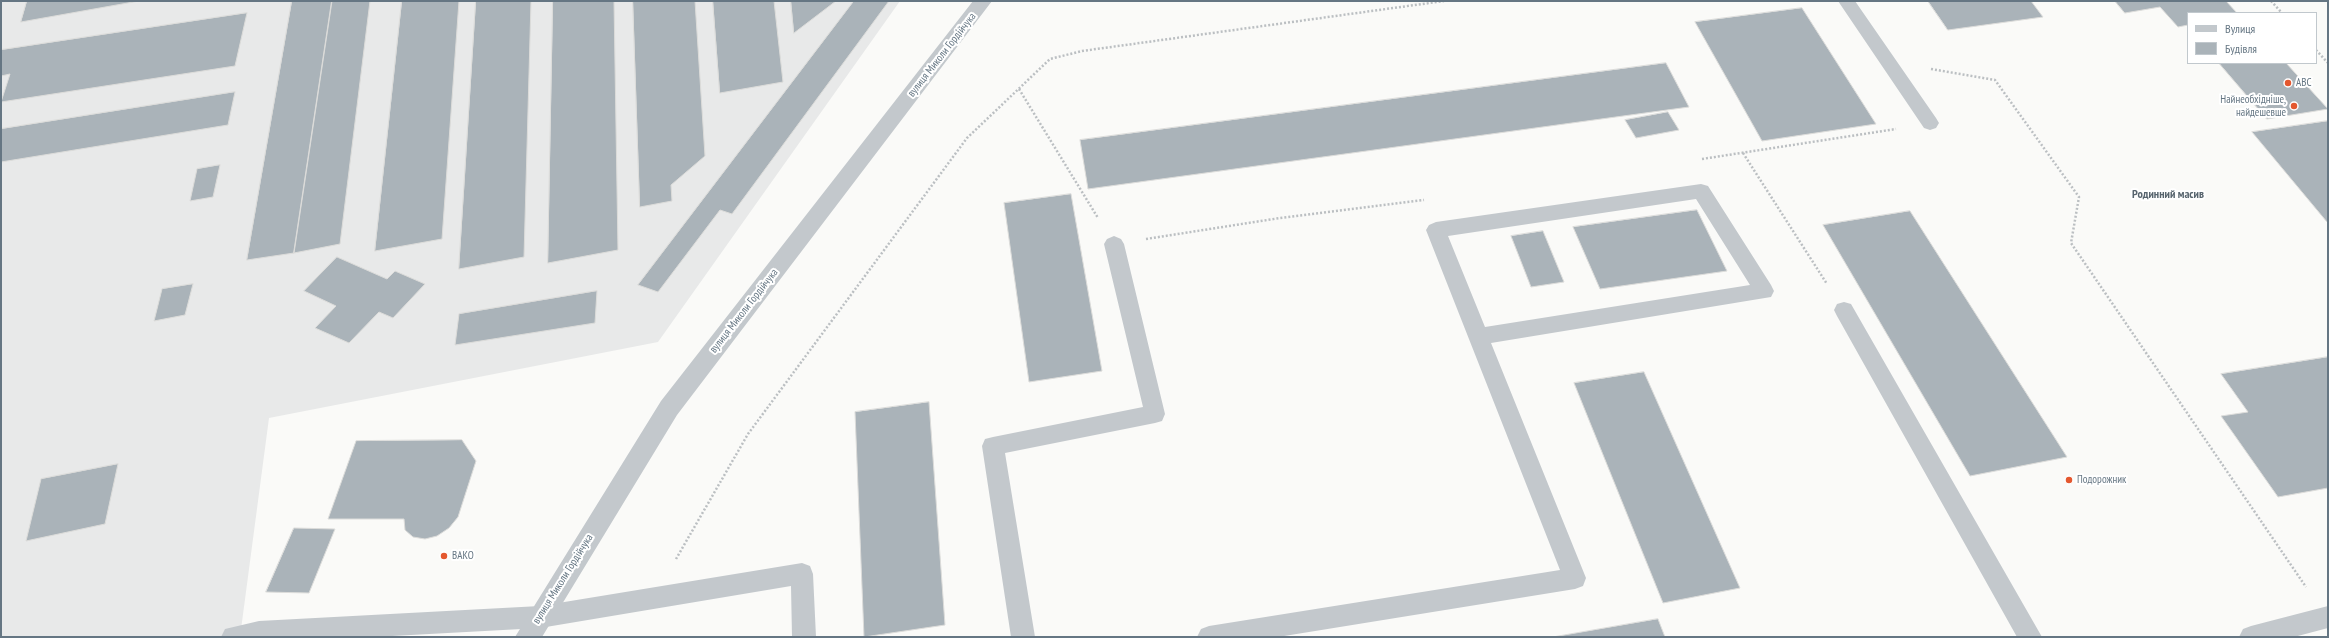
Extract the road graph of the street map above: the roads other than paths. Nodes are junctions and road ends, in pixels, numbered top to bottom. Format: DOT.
graph roads {
  1 [pos="983,1"];
  2 [pos="1846,1"];
  3 [pos="1930,123"];
  4 [pos="1114,244"];
  5 [pos="1844,310"];
  6 [pos="1479,336"];
  7 [pos="540,617"];
  8 [pos="2328,617"];
  9 [pos="233,637"];
  10 [pos="528,637"];
  11 [pos="804,637"];
  12 [pos="1023,637"];
  13 [pos="1209,637"];
  14 [pos="2030,637"];
  15 [pos="2251,637"];
  1 -- 7 [label="street, вулиця Миколи Гордійчука"];
  2 -- 3 [label="lane"];
  4 -- 12 [label="lane"];
  5 -- 14 [label="lane"];
  6 -- 6 [label="lane"];
  6 -- 13 [label="lane"];
  7 -- 9 [label="lane"];
  7 -- 10 [label="street, вулиця Миколи Гордійчука"];
  7 -- 11 [label="lane"];
  8 -- 15 [label="lane"];
}
